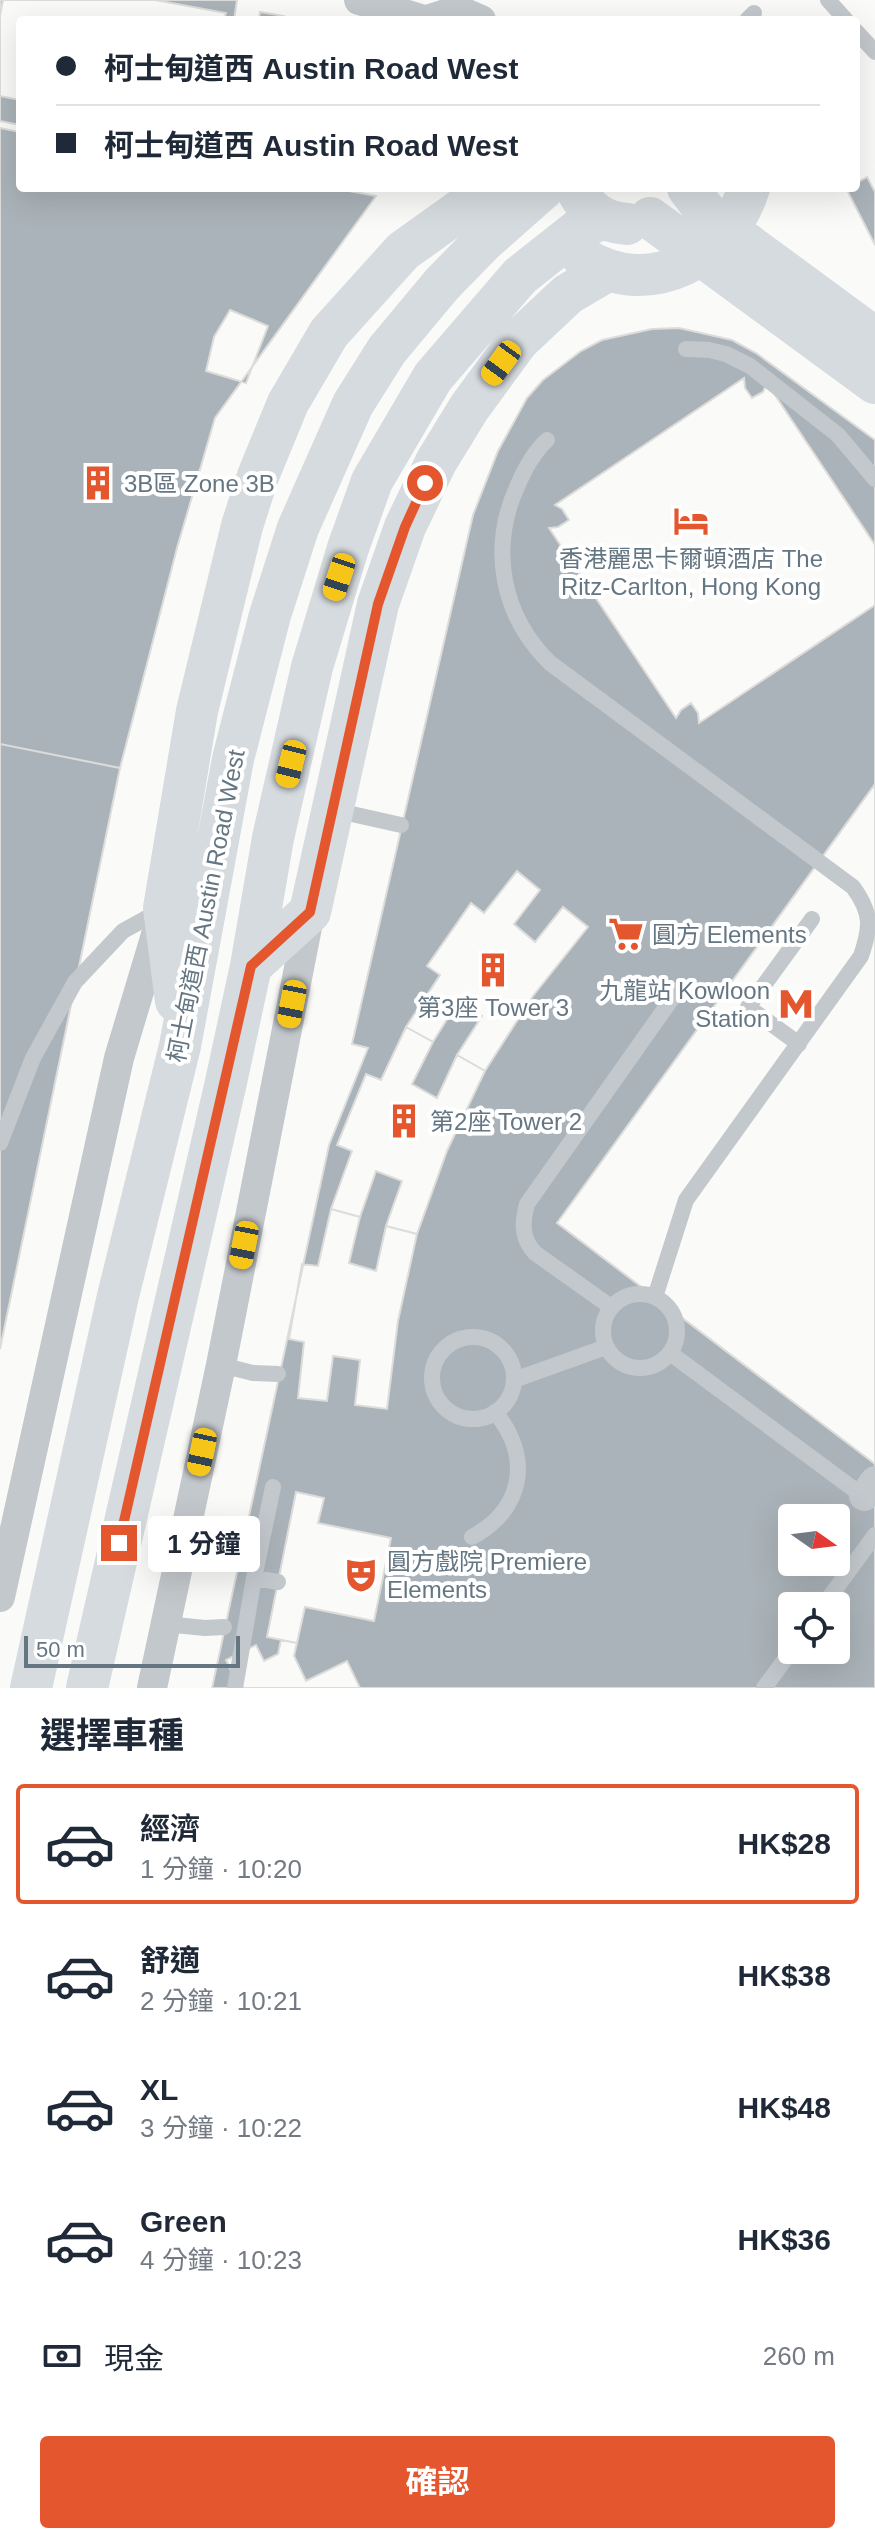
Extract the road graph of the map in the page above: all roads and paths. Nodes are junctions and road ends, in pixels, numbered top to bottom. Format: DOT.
graph roads {
  1 [pos="359,0"];
  2 [pos="828,0"];
  3 [pos="413,16"];
  4 [pos="439,16"];
  5 [pos="472,16"];
  6 [pos="842,16"];
  7 [pos="860,35"];
  8 [pos="875,52"];
  9 [pos="485,192"];
  10 [pos="534,192"];
  11 [pos="539,192"];
  12 [pos="691,192"];
  13 [pos="749,192"];
  14 [pos="752,192"];
  15 [pos="590,203"];
  16 [pos="663,203"];
  17 [pos="682,267"];
  18 [pos="609,270"];
  19 [pos="875,330"];
  20 [pos="875,338"];
  21 [pos="686,349"];
  22 [pos="875,385"];
  23 [pos="547,440"];
  24 [pos="875,479"];
  25 [pos="333,810"];
  26 [pos="401,825"];
  27 [pos="164,908"];
  28 [pos="310,912"];
  29 [pos="812,919"];
  30 [pos="251,966"];
  31 [pos="678,990"];
  32 [pos="799,1044"];
  33 [pos="180,1046"];
  34 [pos="0,1143"];
  35 [pos="655,1297"];
  36 [pos="611,1307"];
  37 [pos="606,1347"];
  38 [pos="670,1353"];
  39 [pos="221,1365"];
  40 [pos="278,1374"];
  41 [pos="514,1380"];
  42 [pos="495,1412"];
  43 [pos="273,1487"];
  44 [pos="871,1494"];
  45 [pos="875,1535"];
  46 [pos="472,1537"];
  47 [pos="254,1578"];
  48 [pos="278,1582"];
  49 [pos="833,1592"];
  50 [pos="0,1597"];
  51 [pos="165,1624"];
  52 [pos="224,1627"];
  53 [pos="782,1664"];
  54 [pos="31,1688"];
  55 [pos="87,1688"];
  56 [pos="152,1688"];
  57 [pos="235,1688"];
  58 [pos="764,1688"];
  1 -- 3 [label="street"];
  2 -- 6 [label="lane"];
  4 -- 5 [label="street"];
  7 -- 8 [label="lane"];
  9 -- 27 [label="main road, 柯士甸道西 Austin Road West"];
  10 -- 18 [label="main road"];
  11 -- 33 [label="main road, 柯士甸道西 Austin Road West"];
  12 -- 20 [label="main road"];
  13 -- 17 [label="main road"];
  14 -- 19 [label="main road"];
  15 -- 16 [label="main road"];
  15 -- 30 [label="main road"];
  16 -- 22 [label="main road"];
  17 -- 18 [label="main road"];
  17 -- 22 [label="main road"];
  18 -- 25 [label="main road"];
  21 -- 24 [label="lane"];
  23 -- 32 [label="lane"];
  25 -- 26 [label="lane"];
  25 -- 28 [label="main road"];
  27 -- 33 [label="main road"];
  27 -- 34 [label="lane"];
  27 -- 50 [label="street, 柯士甸道西 Austin Road West"];
  28 -- 30 [label="main road"];
  28 -- 39 [label="street"];
  29 -- 32 [label="lane"];
  30 -- 55 [label="main road"];
  31 -- 36 [label="lane"];
  32 -- 35 [label="lane"];
  33 -- 54 [label="main road, 柯士甸道西 Austin Road West"];
  35 -- 36 [label="lane"];
  35 -- 38 [label="lane"];
  36 -- 37 [label="lane"];
  37 -- 38 [label="lane"];
  37 -- 41 [label="lane"];
  38 -- 44 [label="lane"];
  39 -- 40 [label="lane"];
  39 -- 51 [label="street"];
  41 -- 42 [label="lane"];
  41 -- 42 [label="lane"];
  42 -- 46 [label="lane"];
  43 -- 47 [label="lane"];
  45 -- 49 [label="lane"];
  47 -- 48 [label="lane"];
  47 -- 57 [label="lane"];
  51 -- 52 [label="lane"];
  51 -- 56 [label="street"];
  53 -- 58 [label="lane"];
}
